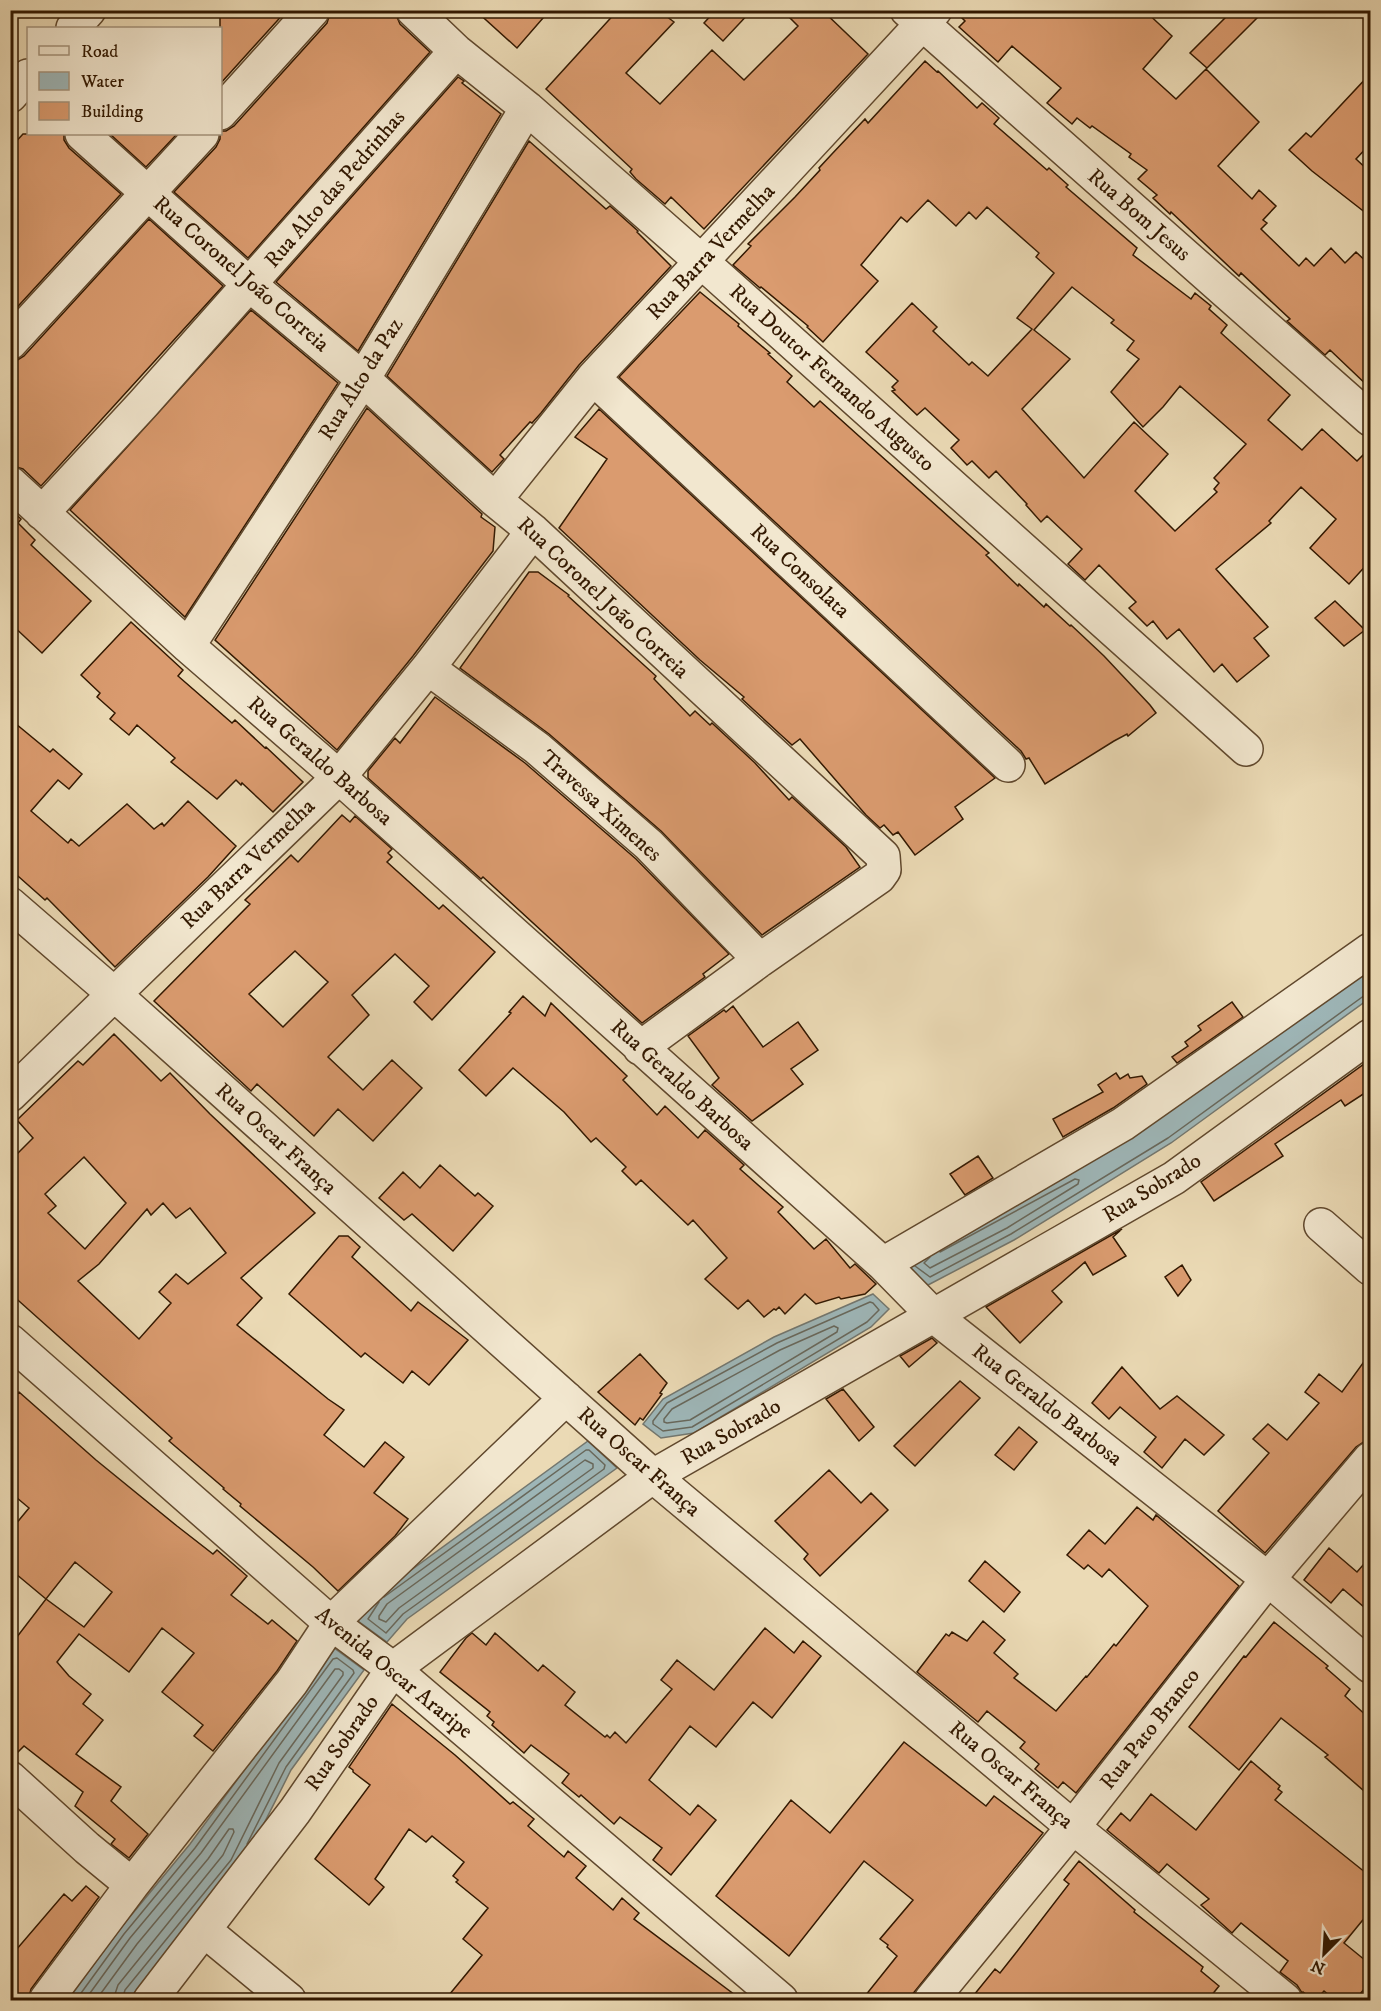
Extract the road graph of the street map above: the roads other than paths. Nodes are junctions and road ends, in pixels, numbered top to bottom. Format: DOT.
graph roads {
  1 [pos="89,10"];
  2 [pos="313,10"];
  3 [pos="413,10"];
  4 [pos="922,15"];
  5 [pos="74,27"];
  6 [pos="456,51"];
  7 [pos="527,108"];
  8 [pos="222,111"];
  9 [pos="83,135"];
  10 [pos="201,135"];
  11 [pos="148,194"];
  12 [pos="702,262"];
  13 [pos="250,285"];
  14 [pos="10,343"];
  15 [pos="592,378"];
  16 [pos="363,379"];
  17 [pos="1371,419"];
  18 [pos="10,483"];
  19 [pos="495,500"];
  20 [pos="42,513"];
  21 [pos="533,531"];
  22 [pos="188,646"];
  23 [pos="428,668"];
  24 [pos="1246,749"];
  25 [pos="1008,765"];
  26 [pos="339,777"];
  27 [pos="10,904"];
  28 [pos="1371,950"];
  29 [pos="760,960"];
  30 [pos="114,994"];
  31 [pos="1371,1036"];
  32 [pos="640,1048"];
  33 [pos="10,1095"];
  34 [pos="1321,1225"];
  35 [pos="883,1264"];
  36 [pos="1371,1268"];
  37 [pos="934,1316"];
  38 [pos="10,1341"];
  39 [pos="566,1398"];
  40 [pos="1371,1459"];
  41 [pos="653,1476"];
  42 [pos="1268,1579"];
  43 [pos="331,1623"];
  44 [pos="1371,1666"];
  45 [pos="393,1669"];
  46 [pos="10,1778"];
  47 [pos="1073,1827"];
  48 [pos="132,1885"];
  49 [pos="204,1930"];
  50 [pos="46,2001"];
  51 [pos="150,2001"];
  52 [pos="289,2001"];
  53 [pos="781,2001"];
  54 [pos="931,2001"];
  55 [pos="1285,2001"];
  1 -- 5 [label="street"];
  2 -- 8 [label="street"];
  3 -- 6 [label="street, Rua Doutor Fernando Augusto"];
  4 -- 12 [label="street, Rua Barra Vermelha"];
  4 -- 17 [label="street, Rua Bom Jesus"];
  6 -- 7 [label="street, Rua Doutor Fernando Augusto"];
  6 -- 13 [label="street, Rua Alto das Pedrinhas"];
  7 -- 12 [label="street, Rua Doutor Fernando Augusto"];
  7 -- 16 [label="street, Rua Alto da Paz"];
  9 -- 11 [label="street, Rua Coronel João Correia"];
  10 -- 11 [label="street"];
  11 -- 13 [label="street, Rua Coronel João Correia"];
  11 -- 14 [label="street"];
  12 -- 15 [label="street, Rua Barra Vermelha"];
  12 -- 24 [label="street, Rua Doutor Fernando Augusto"];
  13 -- 16 [label="street, Rua Coronel João Correia"];
  13 -- 20 [label="street, Rua Alto das Pedrinhas"];
  15 -- 19 [label="street, Rua Barra Vermelha"];
  15 -- 25 [label="street, Rua Consolata"];
  16 -- 19 [label="street, Rua Coronel João Correia"];
  16 -- 22 [label="street, Rua Alto da Paz"];
  18 -- 20 [label="street, Rua Geraldo Barbosa"];
  19 -- 21 [label="street, Rua Coronel João Correia"];
  20 -- 22 [label="street, Rua Geraldo Barbosa"];
  21 -- 23 [label="street, Rua Barra Vermelha"];
  21 -- 29 [label="street, Rua Coronel João Correia"];
  22 -- 26 [label="street, Rua Geraldo Barbosa"];
  23 -- 26 [label="street, Rua Barra Vermelha"];
  23 -- 29 [label="street, Travessa Ximenes"];
  26 -- 30 [label="street, Rua Barra Vermelha"];
  26 -- 32 [label="street, Rua Geraldo Barbosa"];
  27 -- 30 [label="street, Rua Oscar França"];
  28 -- 35 [label="street"];
  29 -- 32 [label="street, Rua Coronel João Correia"];
  30 -- 33 [label="street, Rua Barra Vermelha"];
  30 -- 39 [label="street, Rua Oscar França"];
  31 -- 37 [label="street, Rua Sobrado"];
  32 -- 35 [label="street, Rua Geraldo Barbosa"];
  34 -- 36 [label="street"];
  35 -- 37 [label="street, Rua Geraldo Barbosa"];
  37 -- 41 [label="street, Rua Sobrado"];
  37 -- 42 [label="street, Rua Geraldo Barbosa"];
  38 -- 43 [label="street, Avenida Oscar Araripe"];
  39 -- 41 [label="street, Rua Oscar França"];
  39 -- 43 [label="street"];
  40 -- 42 [label="street, Rua Pato Branco"];
  41 -- 45 [label="street, Rua Sobrado"];
  41 -- 47 [label="street, Rua Oscar França"];
  42 -- 44 [label="street, Rua Geraldo Barbosa"];
  42 -- 47 [label="street, Rua Pato Branco"];
  43 -- 45 [label="street, Avenida Oscar Araripe"];
  43 -- 48 [label="street"];
  45 -- 49 [label="street, Rua Sobrado"];
  45 -- 53 [label="street, Avenida Oscar Araripe"];
  46 -- 48 [label="street"];
  47 -- 54 [label="street, Rua Pato Branco"];
  47 -- 55 [label="street, Rua Oscar França"];
  48 -- 50 [label="street"];
  49 -- 51 [label="street, Rua Sobrado"];
  49 -- 52 [label="street"];
}
